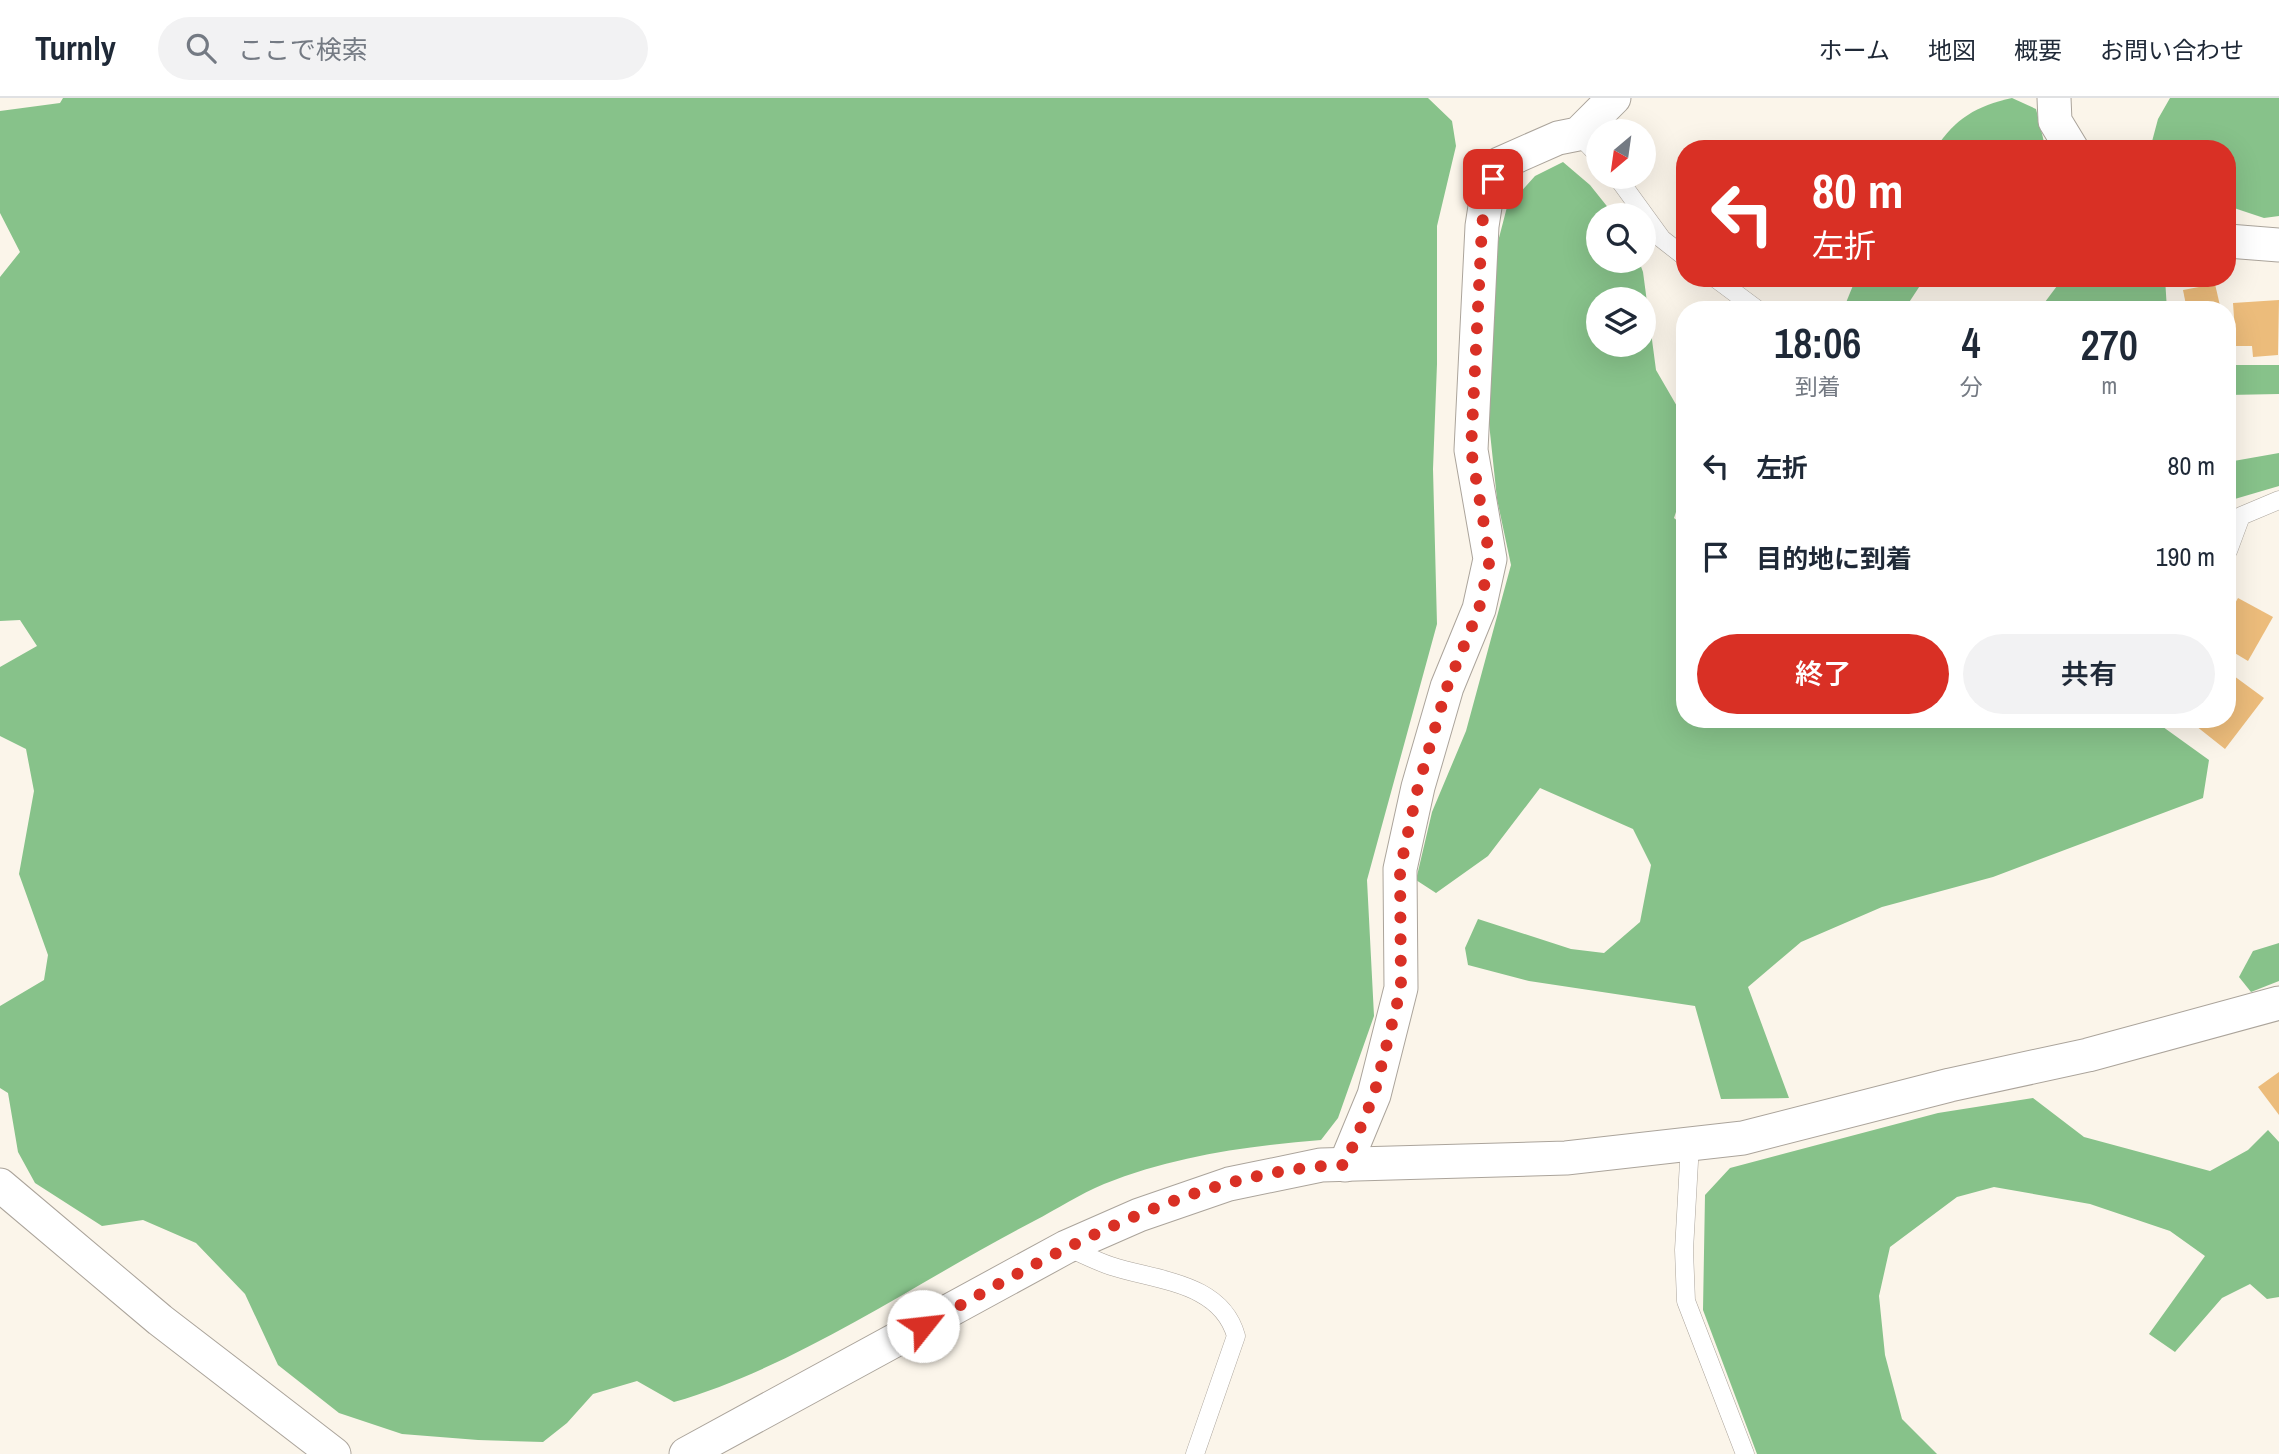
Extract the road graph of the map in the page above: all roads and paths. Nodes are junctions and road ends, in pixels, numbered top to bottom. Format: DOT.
graph roads {
  1 [pos="1614,98"];
  2 [pos="2054,98"];
  3 [pos="1602,119"];
  4 [pos="2067,140"];
  5 [pos="1586,145"];
  6 [pos="1626,189"];
  7 [pos="2236,242"];
  8 [pos="2279,245"];
  9 [pos="1676,250"];
  10 [pos="1727,287"];
  11 [pos="1746,301"];
  12 [pos="2279,500"];
  13 [pos="2236,529"];
  14 [pos="2279,1003"];
  15 [pos="1690,1144"];
  16 [pos="1345,1165"];
  17 [pos="0,1185"];
  18 [pos="1066,1247"];
  19 [pos="334,1454"];
  20 [pos="686,1454"];
  21 [pos="1195,1454"];
  22 [pos="1745,1454"];
  1 -- 3 [label="street"];
  2 -- 4 [label="street"];
  5 -- 16 [label="street"];
  6 -- 9 [label="lane"];
  7 -- 8 [label="street"];
  10 -- 11 [label="lane"];
  12 -- 13 [label="lane"];
  14 -- 15 [label="street"];
  15 -- 16 [label="street"];
  15 -- 22 [label="lane"];
  16 -- 18 [label="street"];
  17 -- 19 [label="street"];
  18 -- 20 [label="street"];
  18 -- 21 [label="lane"];
}
